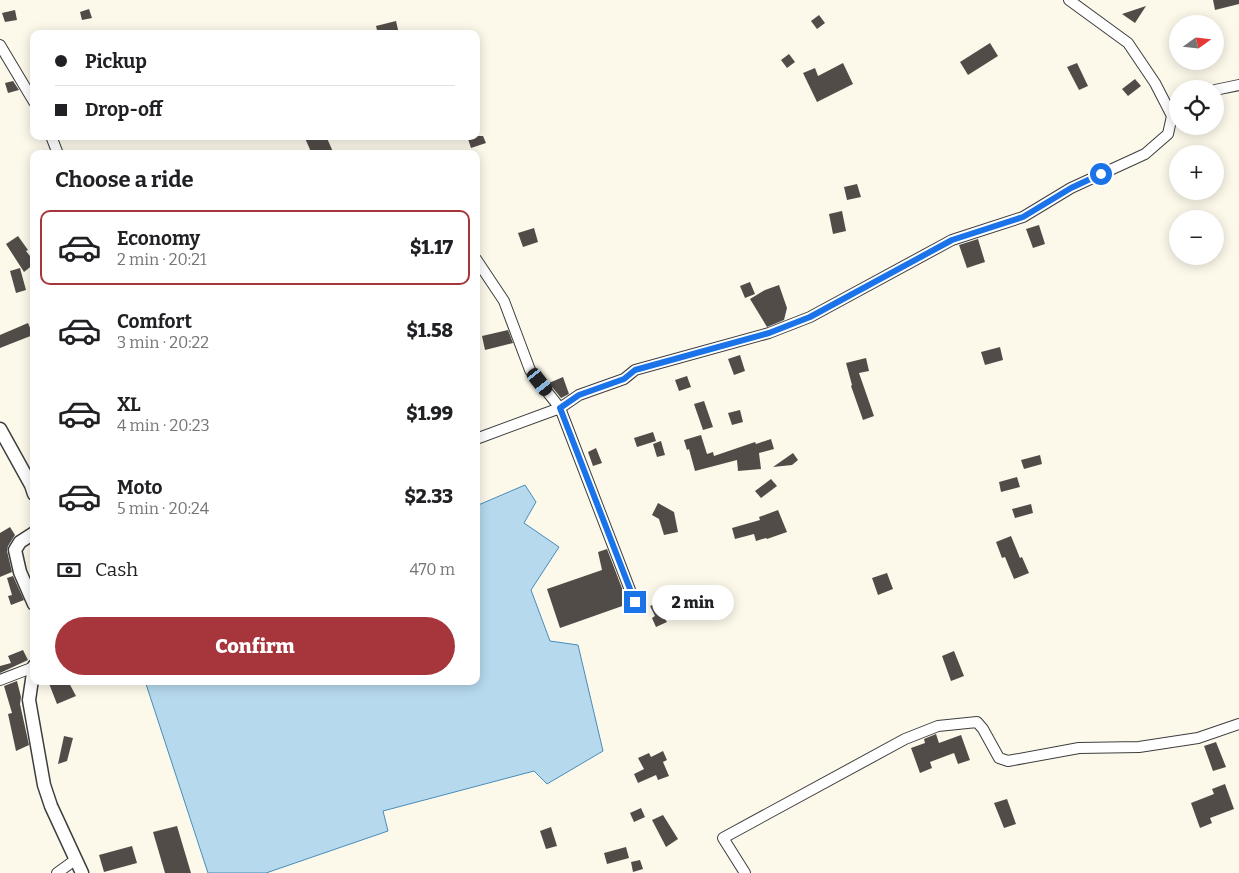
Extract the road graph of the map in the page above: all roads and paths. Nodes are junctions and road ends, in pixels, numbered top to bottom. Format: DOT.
graph roads {
  1 [pos="1069,0"];
  2 [pos="0,45"];
  3 [pos="1239,85"];
  4 [pos="1224,88"];
  5 [pos="30,95"];
  6 [pos="1169,110"];
  7 [pos="1169,130"];
  8 [pos="480,265"];
  9 [pos="560,408"];
  10 [pos="0,429"];
  11 [pos="480,438"];
  12 [pos="30,482"];
  13 [pos="30,536"];
  14 [pos="30,595"];
  15 [pos="635,602"];
  16 [pos="30,669"];
  17 [pos="0,680"];
  18 [pos="31,685"];
  19 [pos="1239,724"];
  20 [pos="75,860"];
  21 [pos="56,873"];
  22 [pos="82,873"];
  23 [pos="745,873"];
  1 -- 6 [label="street"];
  2 -- 5 [label="street"];
  3 -- 4 [label="street"];
  7 -- 9 [label="street"];
  8 -- 9 [label="street"];
  9 -- 11 [label="street"];
  9 -- 15 [label="street"];
  10 -- 12 [label="street"];
  13 -- 14 [label="street"];
  16 -- 17 [label="street"];
  18 -- 20 [label="street"];
  19 -- 23 [label="street"];
  20 -- 21 [label="street"];
  20 -- 22 [label="street"];
}
